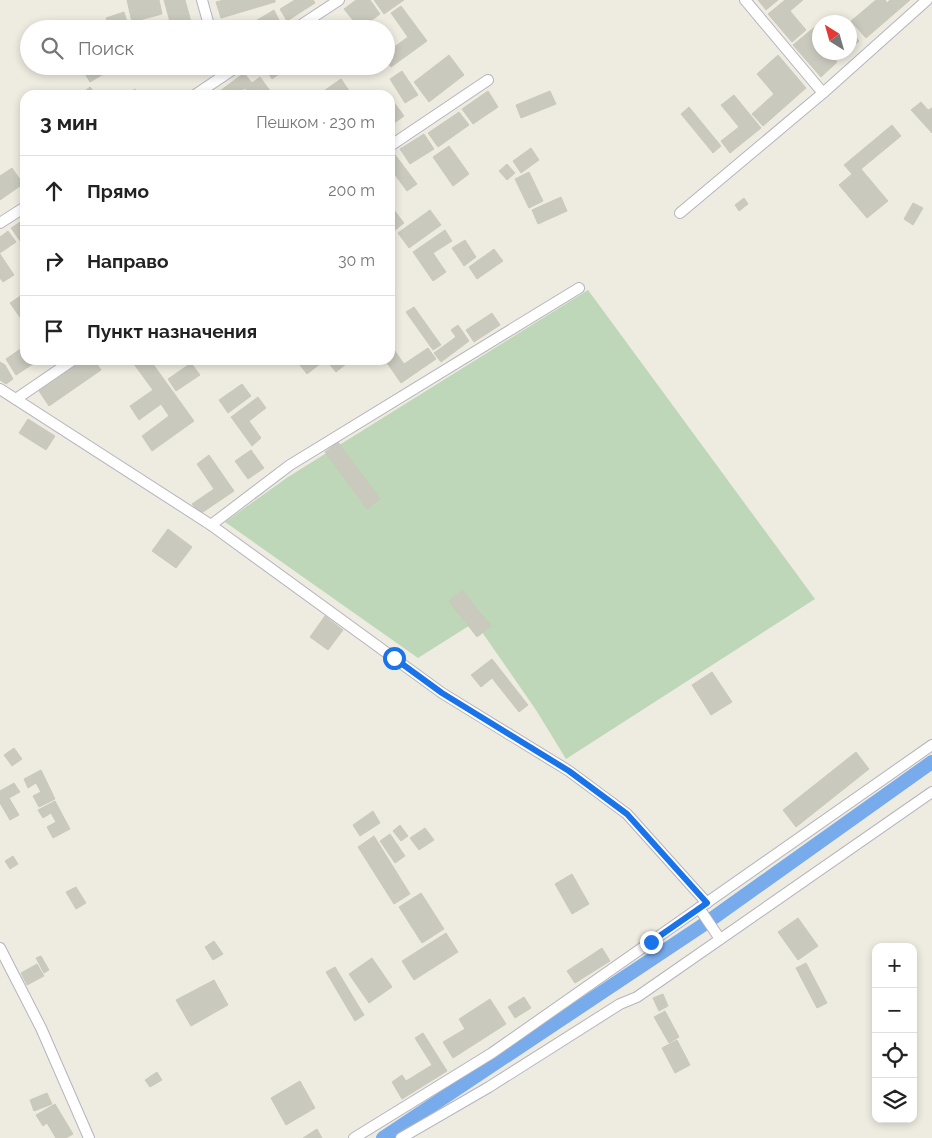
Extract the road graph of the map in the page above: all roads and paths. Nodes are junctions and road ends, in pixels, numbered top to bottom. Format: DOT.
graph roads {
  1 [pos="202,0"];
  2 [pos="338,0"];
  3 [pos="745,0"];
  4 [pos="928,0"];
  5 [pos="932,4"];
  6 [pos="208,20"];
  7 [pos="308,20"];
  8 [pos="217,75"];
  9 [pos="488,80"];
  10 [pos="200,90"];
  11 [pos="823,93"];
  12 [pos="395,143"];
  13 [pos="20,210"];
  14 [pos="680,213"];
  15 [pos="0,223"];
  16 [pos="579,288"];
  17 [pos="66,365"];
  18 [pos="0,389"];
  19 [pos="16,399"];
  20 [pos="211,526"];
  21 [pos="932,745"];
  22 [pos="932,792"];
  23 [pos="703,906"];
  24 [pos="720,939"];
  25 [pos="0,948"];
  26 [pos="89,1138"];
  27 [pos="354,1138"];
  28 [pos="401,1138"];
  1 -- 6 [label="street"];
  2 -- 7 [label="street"];
  3 -- 11 [label="street"];
  4 -- 5 [label="street"];
  4 -- 11 [label="street"];
  8 -- 10 [label="street"];
  9 -- 12 [label="street"];
  11 -- 14 [label="street"];
  13 -- 15 [label="street"];
  16 -- 20 [label="street"];
  17 -- 19 [label="street"];
  18 -- 19 [label="street"];
  19 -- 20 [label="street"];
  20 -- 23 [label="street"];
  21 -- 23 [label="street"];
  22 -- 24 [label="street"];
  23 -- 24 [label="street"];
  23 -- 27 [label="street"];
  24 -- 28 [label="street"];
  25 -- 26 [label="street"];
}
